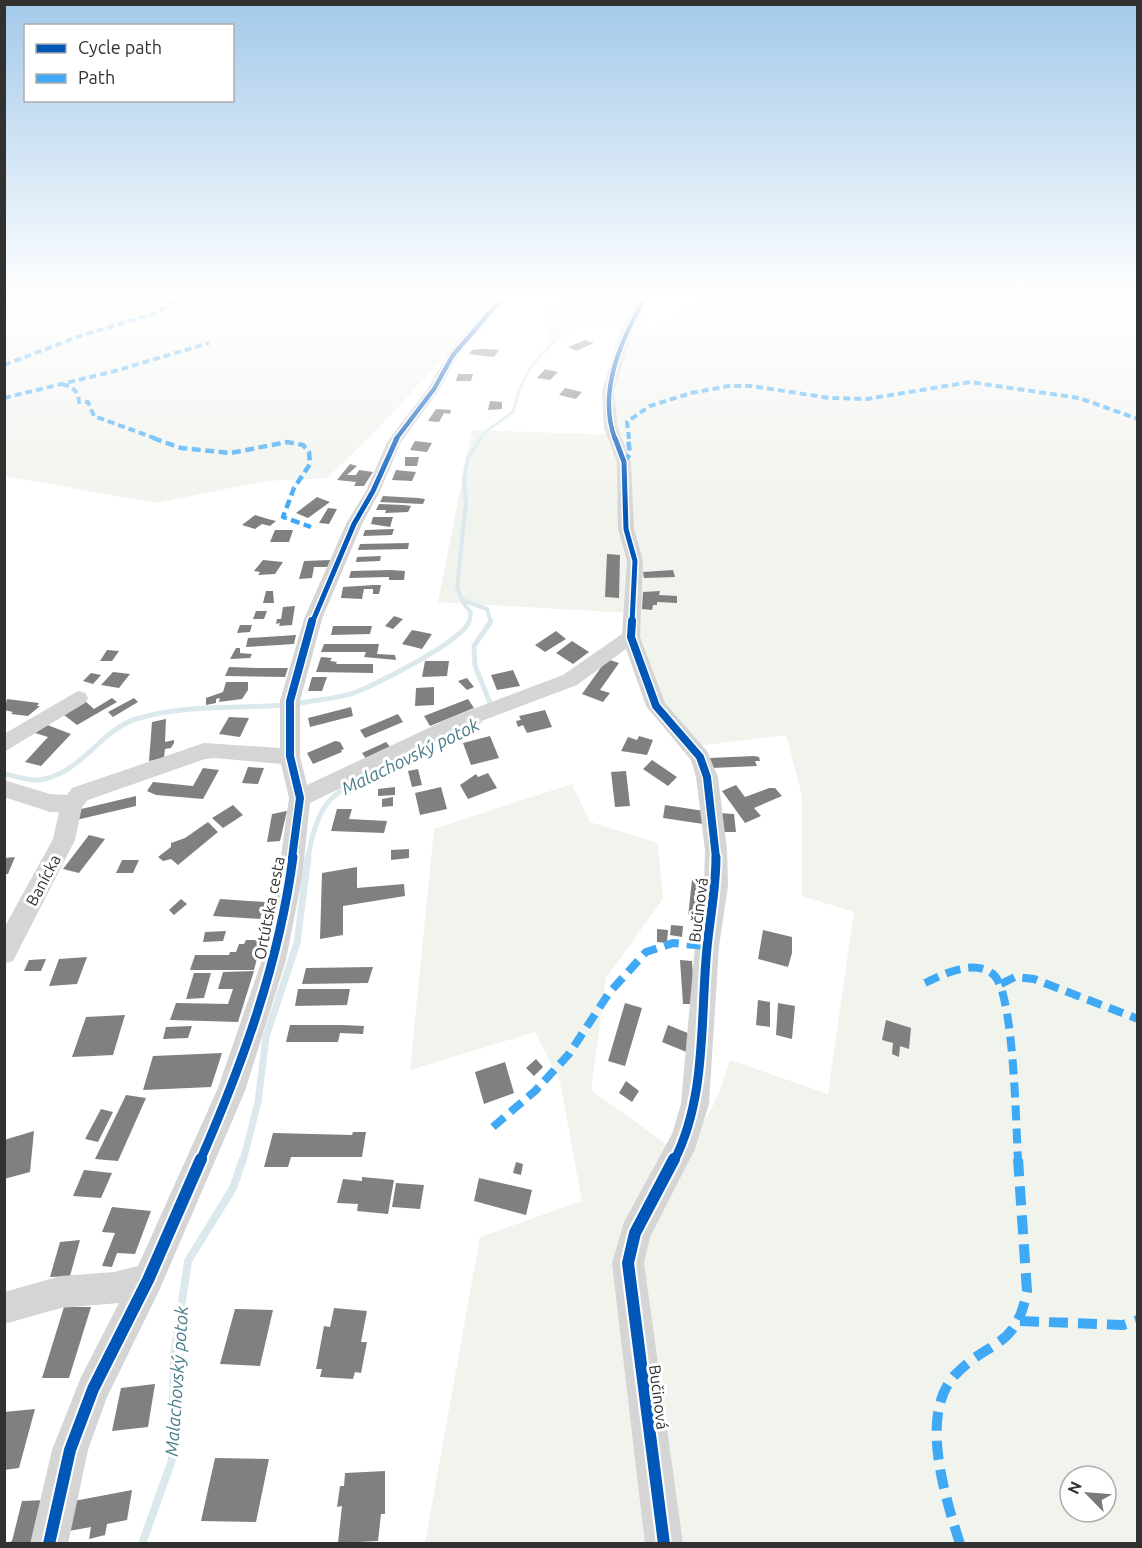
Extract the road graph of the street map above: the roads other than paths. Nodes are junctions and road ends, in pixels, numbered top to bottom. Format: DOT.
graph roads {
  1 [pos="446,368"];
  2 [pos="615,368"];
  3 [pos="631,637"];
  4 [pos="78,698"];
  5 [pos="4,744"];
  6 [pos="290,756"];
  7 [pos="4,788"];
  8 [pos="300,798"];
  9 [pos="72,804"];
  10 [pos="4,953"];
  11 [pos="148,1280"];
  12 [pos="4,1308"];
  13 [pos="49,1544"];
  14 [pos="664,1544"];
  1 -- 6 [label="street, Ortútska cesta"];
  2 -- 3 [label="street, Bučinová"];
  3 -- 8 [label="street"];
  3 -- 14 [label="street, Bučinová"];
  4 -- 5 [label="street"];
  6 -- 8 [label="street, Ortútska cesta"];
  6 -- 9 [label="street"];
  7 -- 9 [label="street"];
  8 -- 11 [label="street, Ortútska cesta"];
  9 -- 10 [label="street, Banícka"];
  11 -- 12 [label="street"];
  11 -- 13 [label="street, Ortútska cesta"];
}
